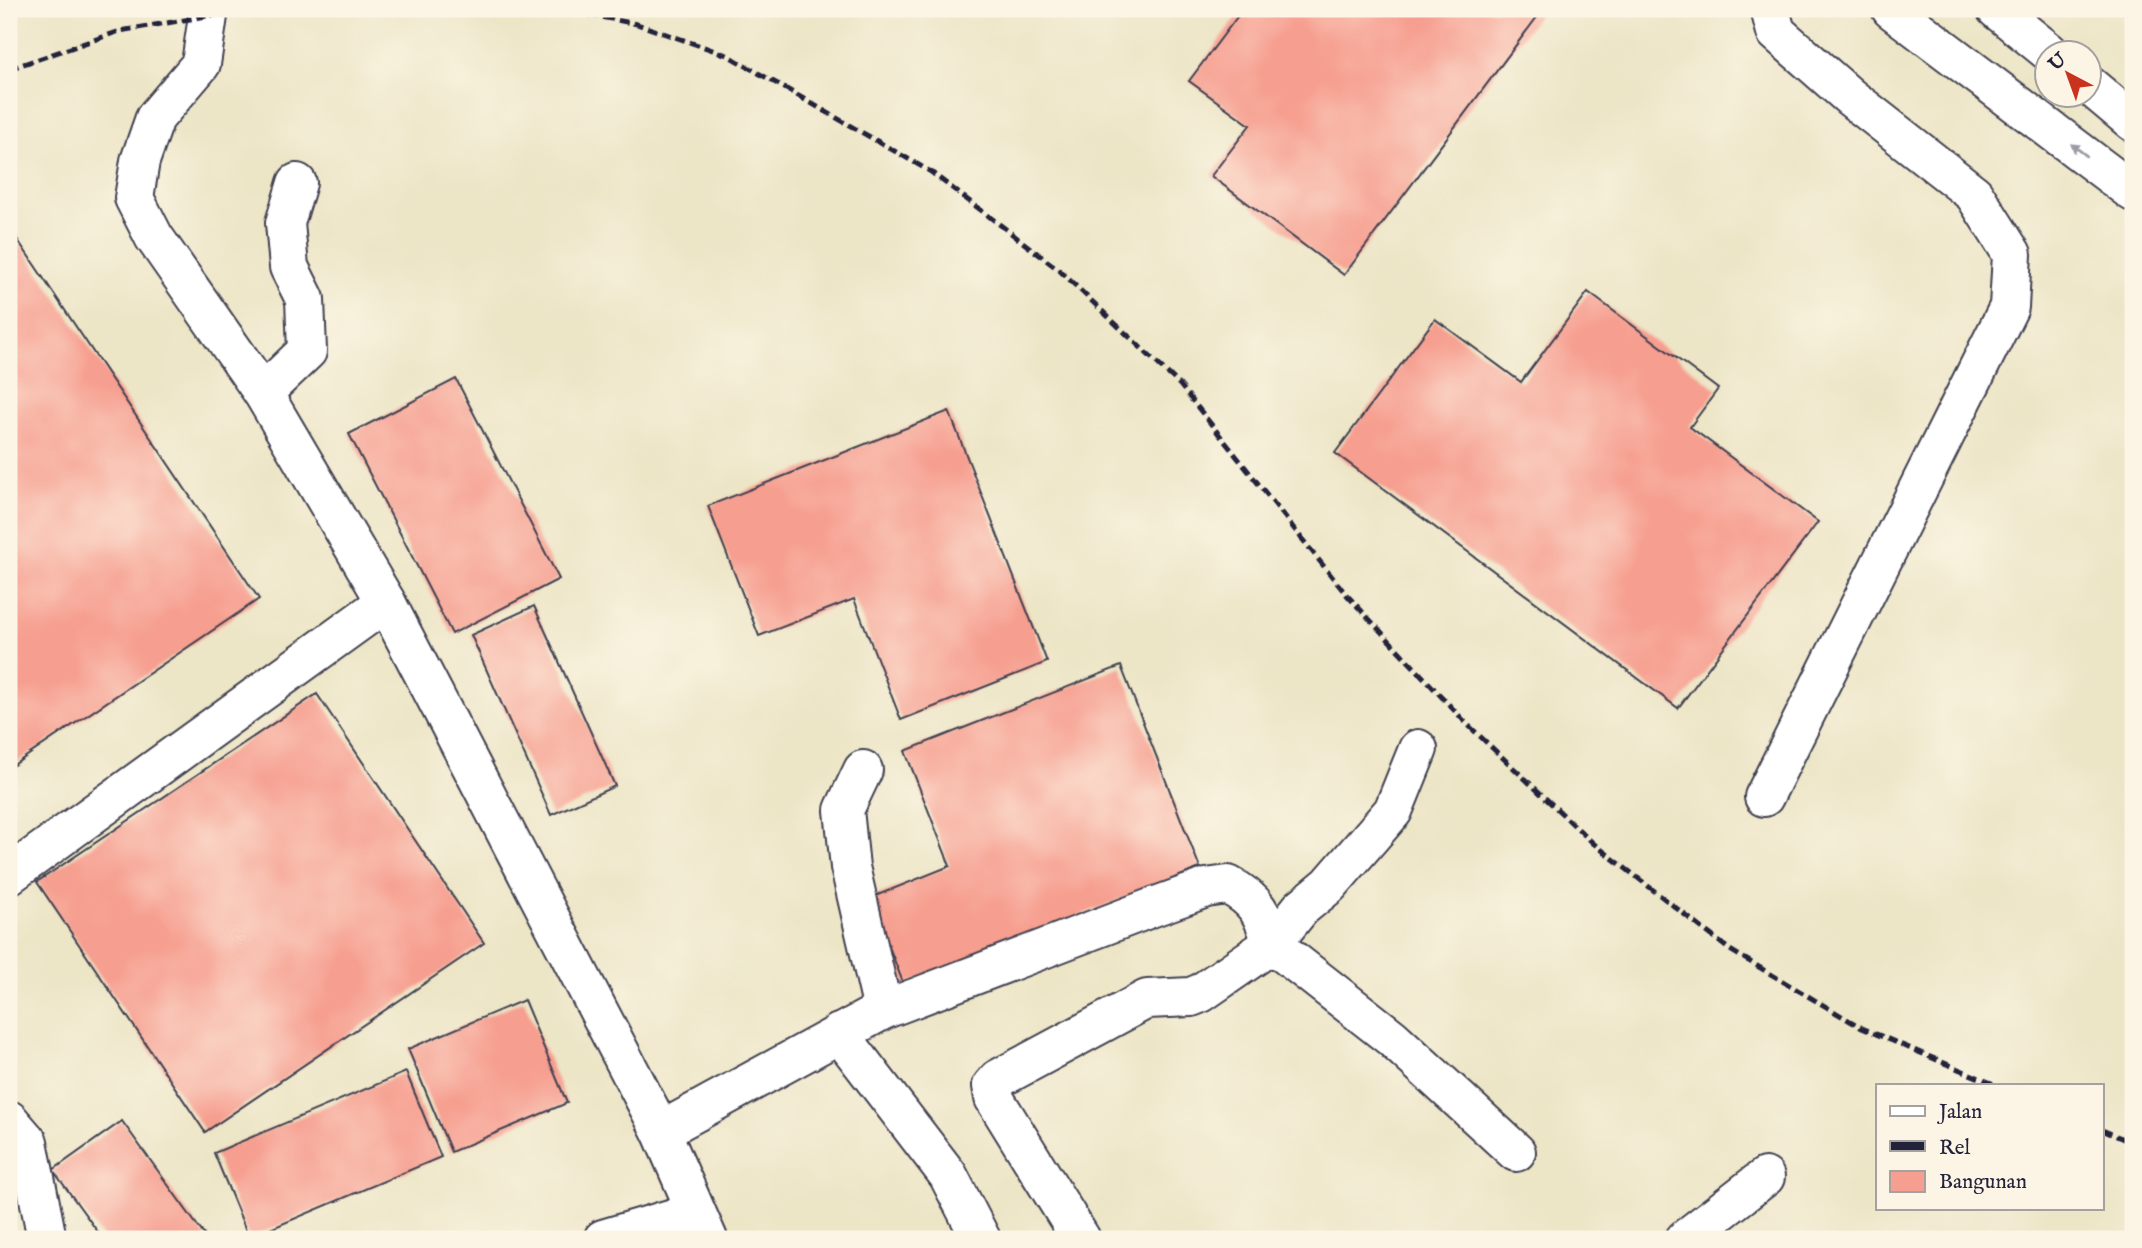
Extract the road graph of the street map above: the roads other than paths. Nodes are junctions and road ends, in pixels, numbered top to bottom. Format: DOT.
graph roads {
  1 [pos="209,9"];
  2 [pos="1770,9"];
  3 [pos="1996,9"];
  4 [pos="1895,10"];
  5 [pos="2034,40"];
  6 [pos="2104,98"];
  7 [pos="2133,122"];
  8 [pos="2128,178"];
  9 [pos="297,183"];
  10 [pos="263,393"];
  11 [pos="386,602"];
  12 [pos="1418,749"];
  13 [pos="863,770"];
  14 [pos="1764,797"];
  15 [pos="9,875"];
  16 [pos="1272,944"];
  17 [pos="883,1010"];
  18 [pos="839,1033"];
  19 [pos="9,1120"];
  20 [pos="661,1131"];
  21 [pos="1516,1152"];
  22 [pos="1765,1177"];
  23 [pos="701,1225"];
  24 [pos="47,1239"];
  25 [pos="603,1239"];
  26 [pos="981,1239"];
  27 [pos="1081,1239"];
  28 [pos="1685,1239"];
  1 -- 10 [label="main road"];
  2 -- 14 [label="main road"];
  3 -- 5 [label="main road"];
  8 -- 4 [label="main road, one-way"];
  6 -- 7 [label="main road"];
  9 -- 10 [label="main road"];
  10 -- 11 [label="main road"];
  11 -- 15 [label="main road"];
  11 -- 20 [label="main road"];
  12 -- 16 [label="main road"];
  13 -- 17 [label="main road"];
  16 -- 17 [label="main road"];
  16 -- 21 [label="main road"];
  16 -- 27 [label="main road"];
  17 -- 18 [label="main road"];
  18 -- 20 [label="main road"];
  18 -- 26 [label="main road"];
  19 -- 24 [label="main road"];
  20 -- 23 [label="main road"];
  22 -- 28 [label="main road"];
  23 -- 25 [label="main road"];
}
